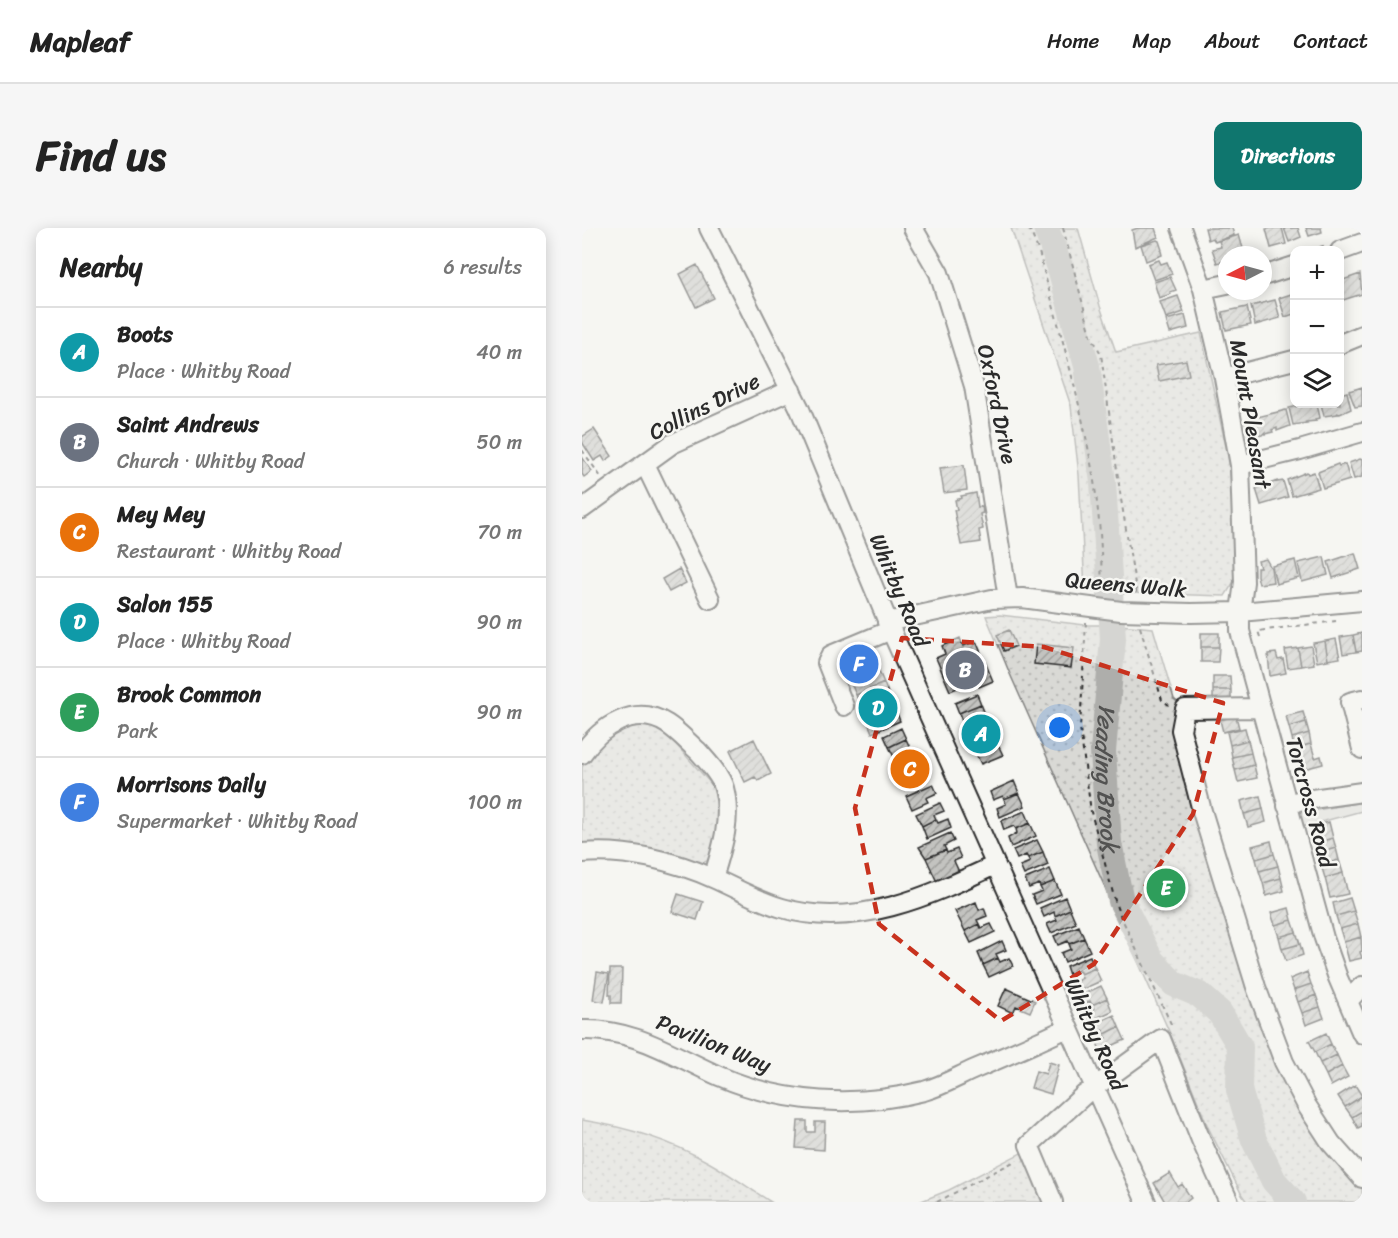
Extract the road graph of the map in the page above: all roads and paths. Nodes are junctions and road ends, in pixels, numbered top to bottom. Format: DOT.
graph roads {
  1 [pos="709,228"];
  2 [pos="913,228"];
  3 [pos="1029,228"];
  4 [pos="1063,228"];
  5 [pos="1181,228"];
  6 [pos="1362,243"];
  7 [pos="1344,250"];
  8 [pos="1290,267"];
  9 [pos="1272,273"];
  10 [pos="1218,286"];
  11 [pos="1203,290"];
  12 [pos="1362,335"];
  13 [pos="1344,342"];
  14 [pos="1290,361"];
  15 [pos="1224,378"];
  16 [pos="791,390"];
  17 [pos="1362,432"];
  18 [pos="582,450"];
  19 [pos="645,464"];
  20 [pos="1240,465"];
  21 [pos="610,488"];
  22 [pos="582,509"];
  23 [pos="1008,598"];
  24 [pos="710,599"];
  25 [pos="1137,599"];
  26 [pos="1362,601"];
  27 [pos="1096,608"];
  28 [pos="1240,612"];
  29 [pos="1341,620"];
  30 [pos="1139,623"];
  31 [pos="889,626"];
  32 [pos="1260,638"];
  33 [pos="1362,699"];
  34 [pos="844,706"];
  35 [pos="1260,708"];
  36 [pos="1185,709"];
  37 [pos="1362,749"];
  38 [pos="582,754"];
  39 [pos="1362,792"];
  40 [pos="1287,806"];
  41 [pos="582,853"];
  42 [pos="995,865"];
  43 [pos="713,878"];
  44 [pos="1362,986"];
  45 [pos="1348,1001"];
  46 [pos="1067,1028"];
  47 [pos="582,1029"];
  48 [pos="1362,1034"];
  49 [pos="1161,1039"];
  50 [pos="1094,1089"];
  51 [pos="1029,1146"];
  52 [pos="1362,1178"];
  53 [pos="937,1202"];
  54 [pos="1053,1202"];
  55 [pos="1146,1202"];
  56 [pos="1229,1202"];
  1 -- 16 [label="street, Whitby Road"];
  2 -- 23 [label="street, Oxford Drive"];
  3 -- 27 [label="path"];
  4 -- 25 [label="path"];
  5 -- 11 [label="street, Mount Pleasant"];
  6 -- 7 [label="street"];
  8 -- 9 [label="street"];
  10 -- 11 [label="street"];
  11 -- 15 [label="street, Mount Pleasant"];
  12 -- 13 [label="street"];
  14 -- 15 [label="street"];
  15 -- 20 [label="street, Mount Pleasant"];
  16 -- 19 [label="street, Collins Drive"];
  16 -- 31 [label="street, Whitby Road"];
  17 -- 20 [label="street"];
  18 -- 21 [label="path"];
  19 -- 21 [label="street, Collins Drive"];
  19 -- 24 [label="street"];
  20 -- 28 [label="street, Mount Pleasant"];
  21 -- 22 [label="street, Collins Drive"];
  23 -- 27 [label="street, Queens Walk"];
  23 -- 31 [label="street, Queens Walk"];
  26 -- 28 [label="street, Queens Walk"];
  27 -- 28 [label="street, Queens Walk"];
  27 -- 49 [label="path"];
  28 -- 35 [label="street, Torcross Road"];
  29 -- 32 [label="path"];
  30 -- 36 [label="path"];
  31 -- 34 [label="street, Queens Walk"];
  31 -- 42 [label="street, Whitby Road"];
  33 -- 37 [label="street"];
  35 -- 36 [label="street"];
  35 -- 40 [label="street, Torcross Road"];
  36 -- 52 [label="street"];
  38 -- 43 [label="street"];
  39 -- 40 [label="street"];
  40 -- 45 [label="street, Torcross Road"];
  41 -- 43 [label="street"];
  42 -- 43 [label="street"];
  42 -- 46 [label="street, Whitby Road"];
  44 -- 45 [label="street"];
  45 -- 48 [label="street, Torcross Road"];
  46 -- 47 [label="street, Pavilion Way"];
  46 -- 50 [label="street, Whitby Road"];
  49 -- 50 [label="street"];
  49 -- 56 [label="street"];
  50 -- 51 [label="street"];
  50 -- 55 [label="street, Whitby Road"];
  51 -- 53 [label="path"];
  51 -- 54 [label="street"];
}
